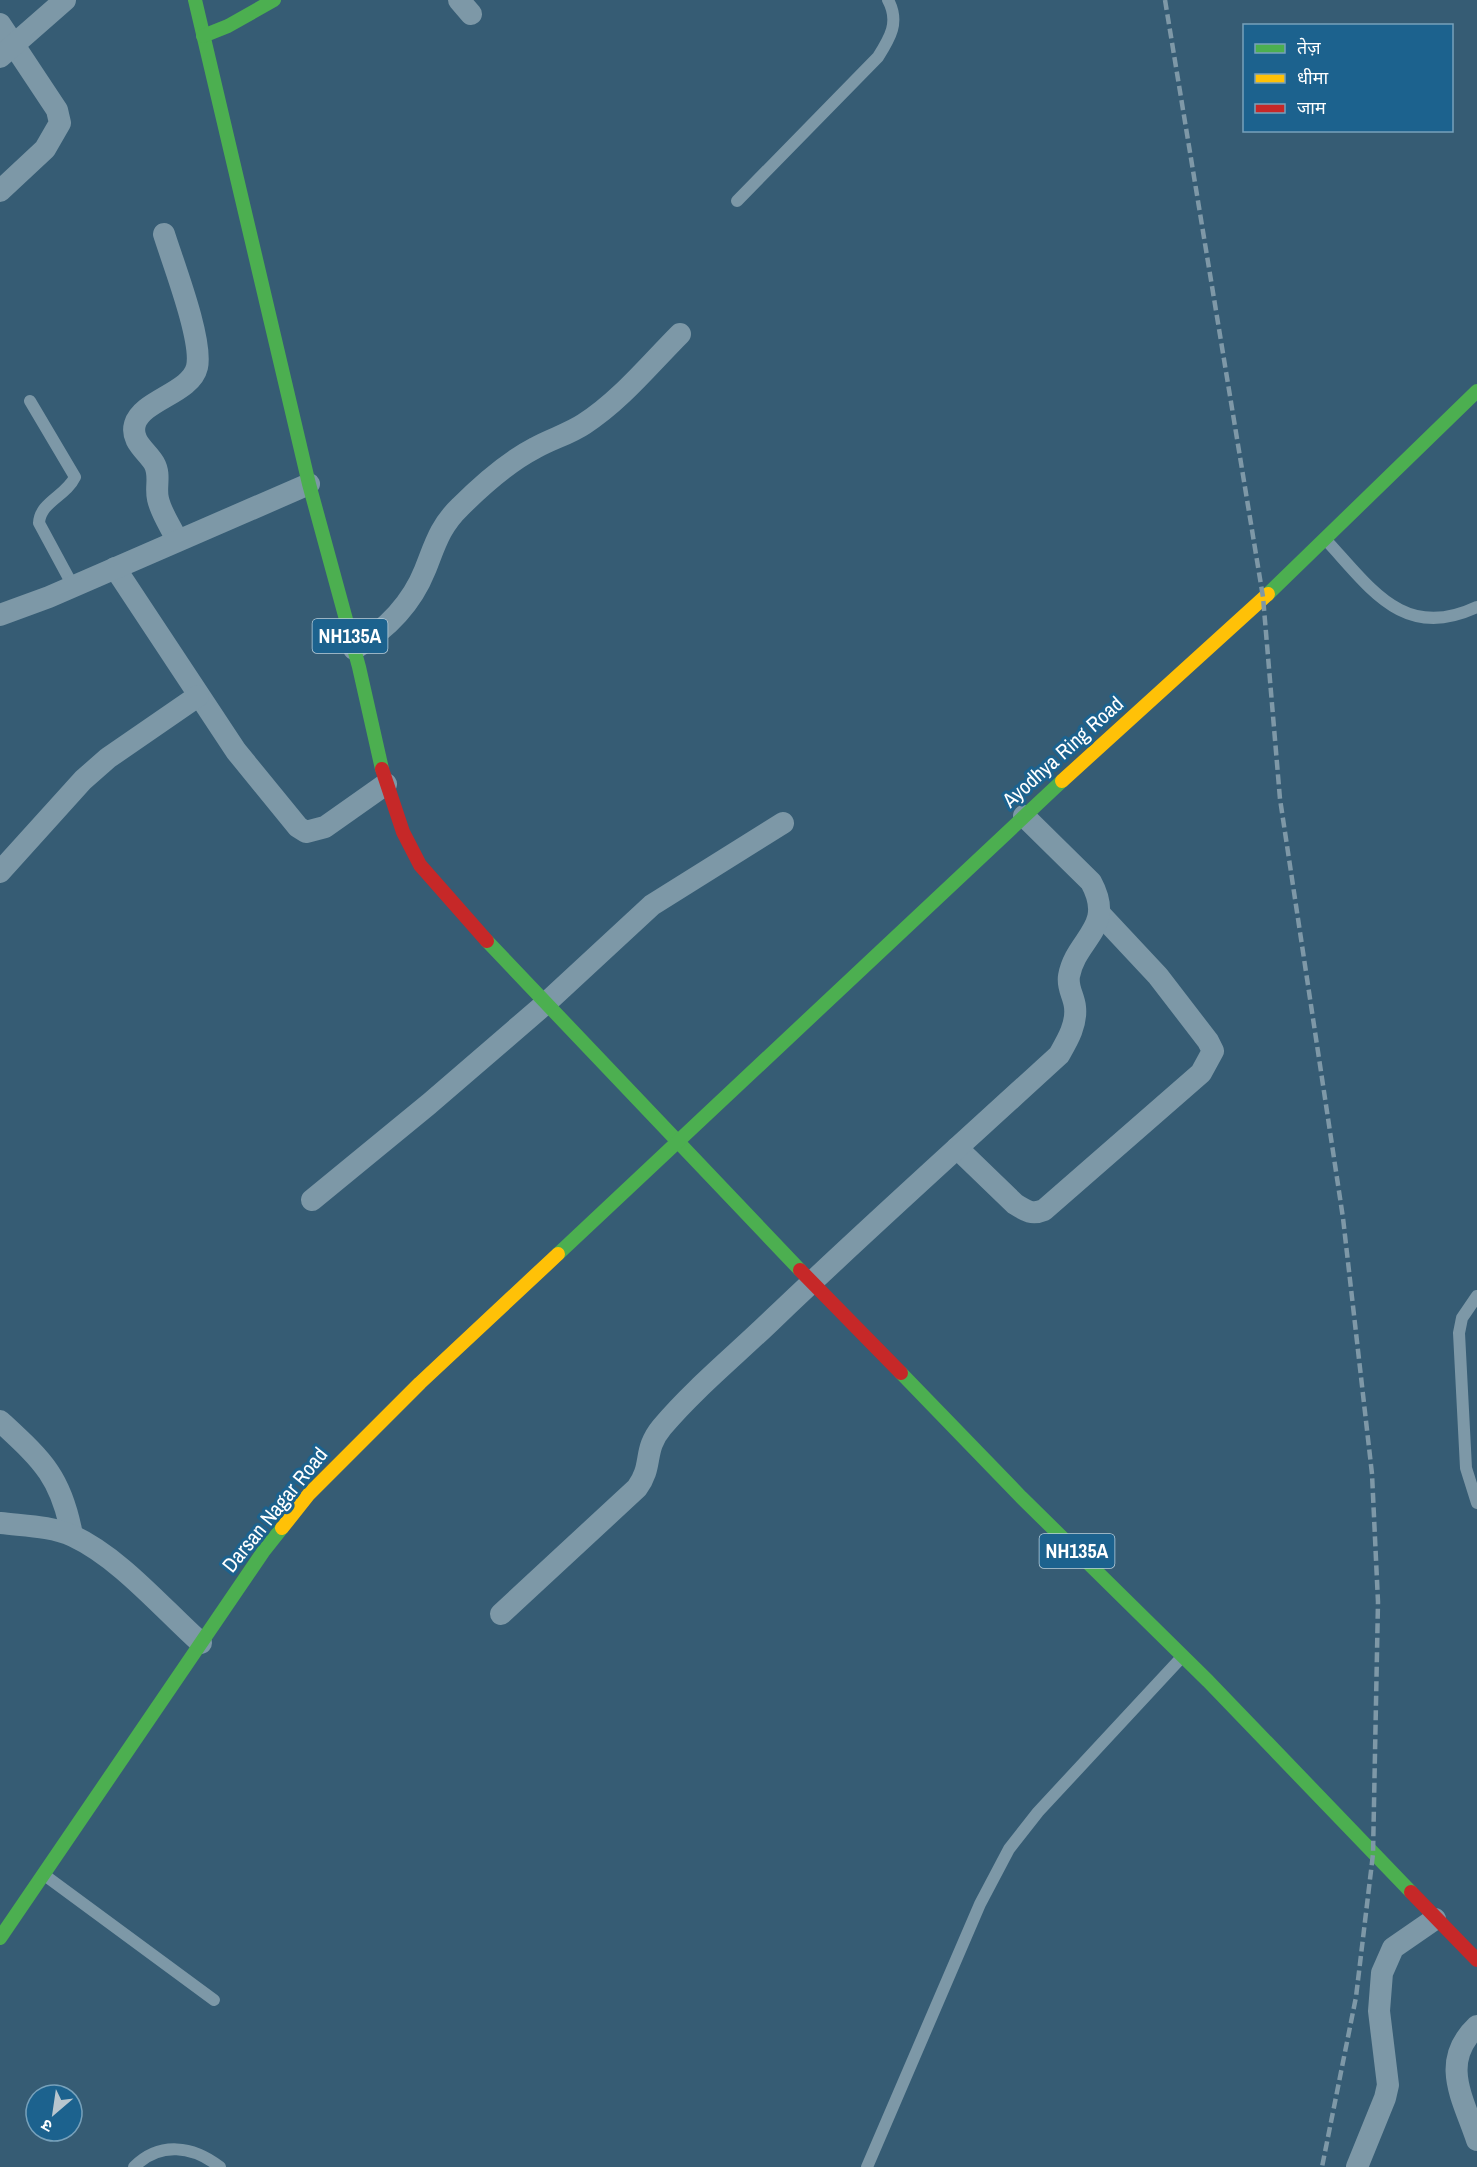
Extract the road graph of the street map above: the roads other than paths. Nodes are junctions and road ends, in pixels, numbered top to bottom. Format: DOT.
graph roads {
  1 [pos="65,0"];
  2 [pos="195,0"];
  3 [pos="274,0"];
  4 [pos="888,0"];
  5 [pos="0,24"];
  6 [pos="203,36"];
  7 [pos="7,51"];
  8 [pos="0,191"];
  9 [pos="737,201"];
  10 [pos="164,234"];
  11 [pos="680,334"];
  12 [pos="1477,392"];
  13 [pos="30,401"];
  14 [pos="309,484"];
  15 [pos="1324,538"];
  16 [pos="177,540"];
  17 [pos="115,568"];
  18 [pos="73,586"];
  19 [pos="1477,607"];
  20 [pos="0,615"];
  21 [pos="354,649"];
  22 [pos="198,696"];
  23 [pos="386,784"];
  24 [pos="1024,816"];
  25 [pos="783,823"];
  26 [pos="0,872"];
  27 [pos="1100,914"];
  28 [pos="545,1004"];
  29 [pos="676,1142"];
  30 [pos="957,1148"];
  31 [pos="312,1200"];
  32 [pos="812,1281"];
  33 [pos="1477,1296"];
  34 [pos="0,1421"];
  35 [pos="1477,1503"];
  36 [pos="0,1523"];
  37 [pos="72,1535"];
  38 [pos="501,1614"];
  39 [pos="201,1643"];
  40 [pos="1183,1656"];
  41 [pos="43,1874"];
  42 [pos="1435,1919"];
  43 [pos="0,1938"];
  44 [pos="1477,1960"];
  45 [pos="214,2000"];
  46 [pos="1477,2026"];
  47 [pos="1477,2140"];
  48 [pos="134,2167"];
  49 [pos="220,2167"];
  50 [pos="867,2167"];
  51 [pos="1357,2167"];
  1 -- 7 [label="street"];
  2 -- 6 [label="main road, NH135A"];
  3 -- 6 [label="main road"];
  4 -- 9 [label="lane"];
  5 -- 7 [label="street"];
  6 -- 14 [label="main road, NH135A"];
  7 -- 8 [label="street"];
  10 -- 16 [label="street"];
  11 -- 21 [label="street"];
  12 -- 15 [label="main road, Ayodhya Ring Road"];
  13 -- 18 [label="lane"];
  14 -- 16 [label="street"];
  14 -- 21 [label="main road, NH135A"];
  15 -- 19 [label="lane"];
  15 -- 24 [label="main road, Ayodhya Ring Road"];
  16 -- 17 [label="street"];
  17 -- 18 [label="street"];
  17 -- 22 [label="street"];
  18 -- 20 [label="street"];
  21 -- 23 [label="main road, NH135A"];
  22 -- 23 [label="street"];
  22 -- 26 [label="street"];
  23 -- 28 [label="main road, NH135A"];
  24 -- 27 [label="street"];
  24 -- 29 [label="main road, Ayodhya Ring Road"];
  25 -- 28 [label="street"];
  27 -- 30 [label="street"];
  27 -- 30 [label="street"];
  28 -- 29 [label="main road, NH135A"];
  28 -- 31 [label="street"];
  29 -- 32 [label="main road, NH135A"];
  29 -- 39 [label="main road, Darsan Nagar Road"];
  30 -- 32 [label="street"];
  32 -- 38 [label="street"];
  32 -- 40 [label="main road, NH135A"];
  33 -- 35 [label="lane"];
  34 -- 37 [label="street"];
  36 -- 37 [label="street"];
  37 -- 39 [label="street"];
  39 -- 41 [label="main road, Darsan Nagar Road"];
  40 -- 42 [label="main road, NH135A"];
  40 -- 50 [label="lane"];
  41 -- 43 [label="main road, Darsan Nagar Road"];
  41 -- 45 [label="lane"];
  42 -- 44 [label="main road, NH135A"];
  42 -- 51 [label="street"];
  46 -- 47 [label="street"];
  48 -- 49 [label="lane"];
}
